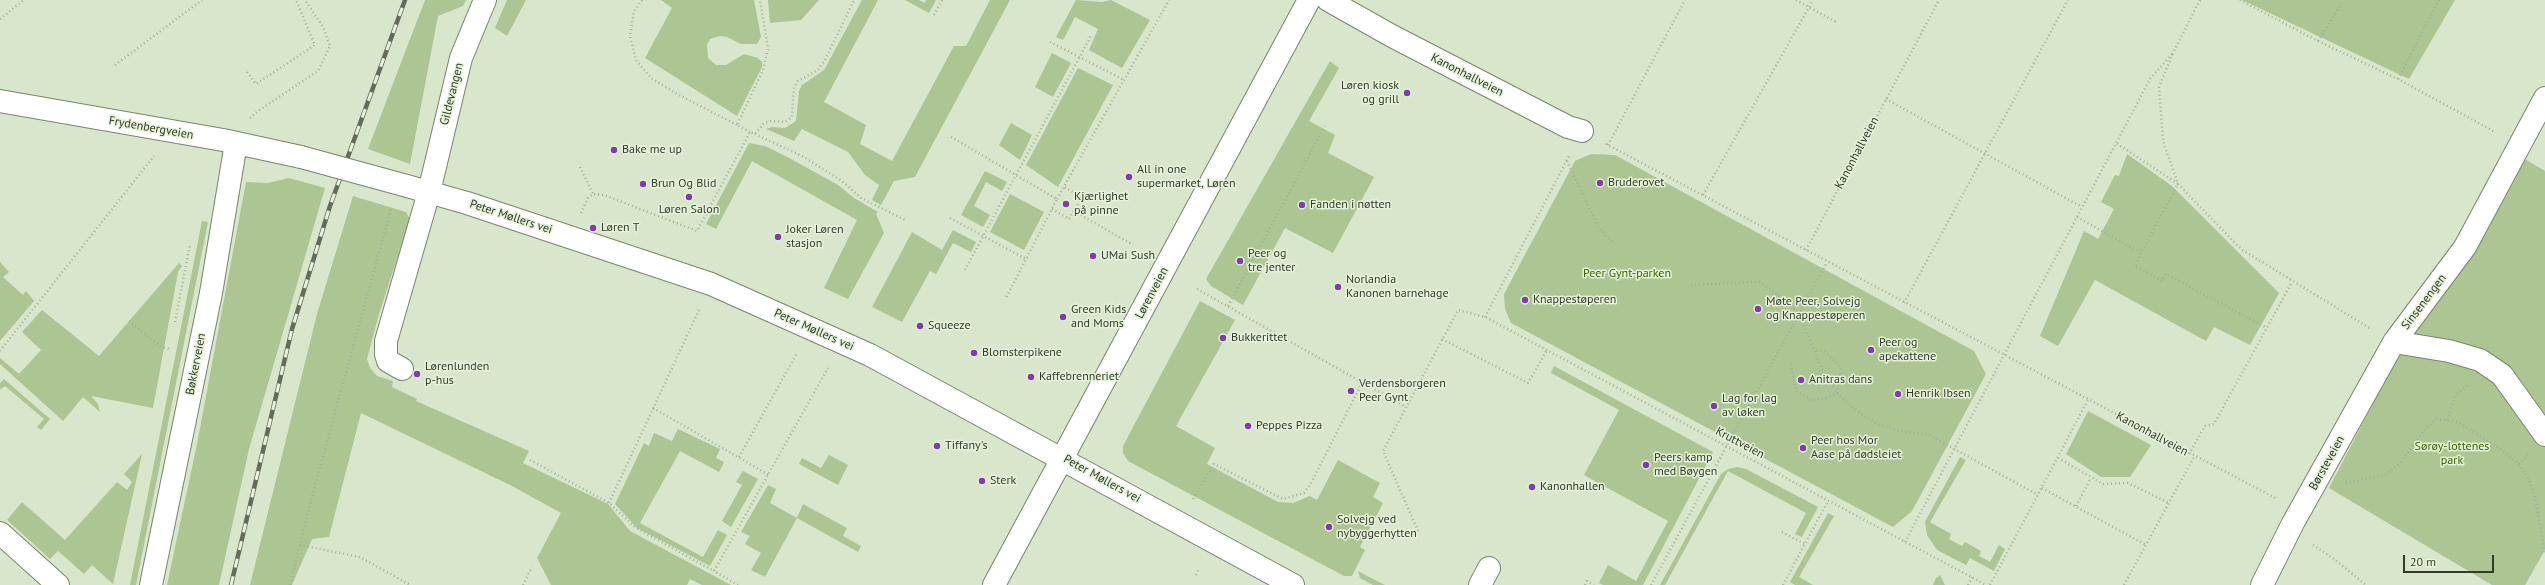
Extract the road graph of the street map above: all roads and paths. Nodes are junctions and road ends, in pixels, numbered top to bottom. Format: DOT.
graph roads {
  1 [pos="24,0"];
  2 [pos="202,0"];
  3 [pos="296,0"];
  4 [pos="305,0"];
  5 [pos="485,0"];
  6 [pos="642,0"];
  7 [pos="760,0"];
  8 [pos="854,0"];
  9 [pos="942,0"];
  10 [pos="1169,0"];
  11 [pos="1309,0"];
  12 [pos="1328,0"];
  13 [pos="1685,0"];
  14 [pos="1796,0"];
  15 [pos="1813,0"];
  16 [pos="1939,0"];
  17 [pos="2068,0"];
  18 [pos="2200,0"];
  19 [pos="2240,0"];
  20 [pos="2439,0"];
  21 [pos="2342,4"];
  22 [pos="1809,7"];
  23 [pos="934,15"];
  24 [pos="0,19"];
  25 [pos="1836,22"];
  26 [pos="1092,34"];
  27 [pos="2318,41"];
  28 [pos="1050,42"];
  29 [pos="2173,53"];
  30 [pos="1079,58"];
  31 [pos="115,65"];
  32 [pos="247,72"];
  33 [pos="2398,79"];
  34 [pos="1124,80"];
  35 [pos="2545,98"];
  36 [pos="1886,99"];
  37 [pos="0,101"];
  38 [pos="246,123"];
  39 [pos="737,125"];
  40 [pos="1325,126"];
  41 [pos="1582,131"];
  42 [pos="750,132"];
  43 [pos="755,134"];
  44 [pos="951,137"];
  45 [pos="236,143"];
  46 [pos="2116,143"];
  47 [pos="1608,145"];
  48 [pos="2518,145"];
  49 [pos="1986,153"];
  50 [pos="154,156"];
  51 [pos="302,157"];
  52 [pos="1567,161"];
  53 [pos="580,167"];
  54 [pos="1016,175"];
  55 [pos="2178,184"];
  56 [pos="1064,187"];
  57 [pos="429,192"];
  58 [pos="593,194"];
  59 [pos="1703,195"];
  60 [pos="1057,199"];
  61 [pos="393,203"];
  62 [pos="2082,207"];
  63 [pos="1052,209"];
  64 [pos="1074,211"];
  65 [pos="581,214"];
  66 [pos="2077,217"];
  67 [pos="950,218"];
  68 [pos="906,220"];
  69 [pos="983,236"];
  70 [pos="1613,243"];
  71 [pos="1133,245"];
  72 [pos="1806,250"];
  73 [pos="2141,252"];
  74 [pos="1026,259"];
  75 [pos="1827,262"];
  76 [pos="965,270"];
  77 [pos="2292,282"];
  78 [pos="711,284"];
  79 [pos="1691,285"];
  80 [pos="1198,289"];
  81 [pos="1006,298"];
  82 [pos="1904,302"];
  83 [pos="1228,306"];
  84 [pos="1799,313"];
  85 [pos="1485,317"];
  86 [pos="129,321"];
  87 [pos="2267,328"];
  88 [pos="1442,339"];
  89 [pos="2394,342"];
  90 [pos="170,349"];
  91 [pos="1547,350"];
  92 [pos="1815,350"];
  93 [pos="0,351"];
  94 [pos="798,352"];
  95 [pos="2004,355"];
  96 [pos="1791,364"];
  97 [pos="2490,367"];
  98 [pos="828,368"];
  99 [pos="402,369"];
  100 [pos="1362,383"];
  101 [pos="1837,393"];
  102 [pos="2088,400"];
  103 [pos="653,408"];
  104 [pos="1406,408"];
  105 [pos="2447,420"];
  106 [pos="2545,435"];
  107 [pos="1726,446"];
  108 [pos="1954,448"];
  109 [pos="2189,454"];
  110 [pos="739,457"];
  111 [pos="2194,457"];
  112 [pos="1062,458"];
  113 [pos="2058,458"];
  114 [pos="530,460"];
  115 [pos="2324,468"];
  116 [pos="769,475"];
  117 [pos="2091,478"];
  118 [pos="2042,488"];
  119 [pos="2038,494"];
  120 [pos="1828,501"];
  121 [pos="609,503"];
  122 [pos="1190,503"];
  123 [pos="2169,503"];
  124 [pos="2076,506"];
  125 [pos="2301,511"];
  126 [pos="1418,531"];
  127 [pos="1782,532"];
  128 [pos="0,533"];
  129 [pos="2289,534"];
  130 [pos="1905,542"];
  131 [pos="1805,544"];
  132 [pos="300,545"];
  133 [pos="2146,545"];
  134 [pos="2545,555"];
  135 [pos="532,567"];
  136 [pos="1199,568"];
  137 [pos="714,571"];
  138 [pos="1196,575"];
  139 [pos="1972,577"];
  140 [pos="58,585"];
  141 [pos="151,585"];
  142 [pos="290,585"];
  143 [pos="410,585"];
  144 [pos="523,585"];
  145 [pos="738,585"];
  146 [pos="994,585"];
  147 [pos="1293,585"];
  148 [pos="1585,585"];
  149 [pos="1594,585"];
  150 [pos="1651,585"];
  151 [pos="1783,585"];
  152 [pos="1968,585"];
  153 [pos="1986,585"];
  154 [pos="1990,585"];
  155 [pos="2124,585"];
  156 [pos="2262,585"];
  157 [pos="2366,585"];
  1 -- 24 [label="path"];
  2 -- 31 [label="path"];
  3 -- 32 [label="path"];
  4 -- 38 [label="path"];
  5 -- 57 [label="street, Gildevangen"];
  6 -- 39 [label="path"];
  7 -- 39 [label="path"];
  8 -- 43 [label="path"];
  9 -- 23 [label="path"];
  10 -- 34 [label="path"];
  11 -- 112 [label="street, Lørenveien"];
  12 -- 41 [label="street, Kanonhallveien"];
  13 -- 47 [label="path"];
  14 -- 22 [label="path"];
  15 -- 22 [label="path"];
  16 -- 36 [label="path, Kanonhallveien"];
  17 -- 49 [label="path"];
  18 -- 29 [label="path"];
  19 -- 27 [label="path"];
  20 -- 33 [label="path"];
  21 -- 27 [label="path"];
  22 -- 25 [label="path"];
  22 -- 59 [label="path"];
  26 -- 30 [label="path"];
  27 -- 33 [label="path"];
  28 -- 30 [label="path"];
  29 -- 46 [label="path"];
  29 -- 55 [label="path"];
  30 -- 34 [label="path"];
  30 -- 54 [label="path"];
  33 -- 48 [label="path"];
  34 -- 56 [label="path"];
  35 -- 48 [label="street, Sinsenengen"];
  36 -- 49 [label="path"];
  36 -- 72 [label="path, Kanonhallveien"];
  37 -- 45 [label="street, Frydenbergveien"];
  39 -- 42 [label="path"];
  40 -- 83 [label="path"];
  41 -- 47 [label="path, Kanonhallveien"];
  41 -- 52 [label="path"];
  42 -- 43 [label="path"];
  42 -- 58 [label="path"];
  43 -- 68 [label="path"];
  44 -- 54 [label="path"];
  45 -- 51 [label="street, Frydenbergveien"];
  45 -- 141 [label="street, Bøkkerveien"];
  46 -- 55 [label="path"];
  46 -- 62 [label="path"];
  47 -- 59 [label="path, Kanonhallveien"];
  48 -- 89 [label="street, Sinsenengen"];
  49 -- 62 [label="path"];
  49 -- 82 [label="path"];
  50 -- 93 [label="path"];
  51 -- 57 [label="street, Peter Møllers vei, bridge"];
  52 -- 70 [label="path"];
  52 -- 85 [label="path"];
  53 -- 58 [label="path"];
  54 -- 60 [label="path"];
  54 -- 69 [label="path"];
  55 -- 73 [label="path"];
  55 -- 77 [label="path"];
  56 -- 60 [label="path"];
  56 -- 64 [label="path"];
  57 -- 78 [label="street, Peter Møllers vei"];
  57 -- 99 [label="street, Gildevangen"];
  58 -- 65 [label="path"];
  59 -- 72 [label="path, Kanonhallveien"];
  60 -- 63 [label="path"];
  61 -- 132 [label="path"];
  62 -- 66 [label="path"];
  63 -- 64 [label="path"];
  63 -- 74 [label="path"];
  64 -- 71 [label="path"];
  66 -- 73 [label="path"];
  66 -- 95 [label="path"];
  67 -- 69 [label="path"];
  69 -- 74 [label="path"];
  69 -- 76 [label="path"];
  72 -- 75 [label="path, Kanonhallveien"];
  73 -- 87 [label="path"];
  74 -- 81 [label="path"];
  75 -- 82 [label="path, Kanonhallveien"];
  75 -- 84 [label="path"];
  77 -- 87 [label="path"];
  77 -- 89 [label="path"];
  78 -- 103 [label="path"];
  78 -- 112 [label="street, Peter Møllers vei"];
  79 -- 84 [label="path"];
  80 -- 83 [label="path"];
  82 -- 95 [label="path, Kanonhallveien"];
  83 -- 100 [label="path"];
  84 -- 92 [label="path"];
  84 -- 107 [label="path"];
  85 -- 88 [label="path, Kruttveien"];
  85 -- 91 [label="path, Kruttveien"];
  86 -- 90 [label="path"];
  87 -- 109 [label="path"];
  88 -- 91 [label="path"];
  88 -- 104 [label="path"];
  89 -- 97 [label="street, Sinsenengen"];
  89 -- 115 [label="street, Børsteveien"];
  91 -- 107 [label="path, Kruttveien"];
  92 -- 101 [label="path"];
  92 -- 101 [label="path"];
  94 -- 110 [label="path"];
  95 -- 102 [label="path, Kanonhallveien"];
  95 -- 108 [label="path"];
  96 -- 101 [label="path"];
  97 -- 105 [label="path"];
  97 -- 106 [label="street, Sinsenengen"];
  98 -- 116 [label="path"];
  100 -- 104 [label="path"];
  100 -- 122 [label="path"];
  101 -- 108 [label="path"];
  102 -- 109 [label="path, Kanonhallveien"];
  102 -- 113 [label="path"];
  103 -- 110 [label="path"];
  103 -- 121 [label="path"];
  104 -- 126 [label="path"];
  105 -- 115 [label="path"];
  105 -- 134 [label="path"];
  107 -- 120 [label="path, Kruttveien"];
  107 -- 150 [label="path"];
  108 -- 119 [label="path"];
  108 -- 130 [label="path"];
  109 -- 111 [label="path, Kanonhallveien"];
  110 -- 116 [label="path"];
  111 -- 123 [label="path"];
  111 -- 125 [label="path, Kanonhallveien"];
  112 -- 146 [label="street, Lørenveien"];
  112 -- 147 [label="street, Peter Møllers vei"];
  113 -- 117 [label="path"];
  113 -- 118 [label="path"];
  114 -- 121 [label="path"];
  115 -- 125 [label="street, Børsteveien"];
  116 -- 137 [label="path"];
  117 -- 123 [label="path"];
  117 -- 124 [label="path"];
  118 -- 119 [label="path"];
  118 -- 124 [label="path"];
  119 -- 154 [label="path"];
  120 -- 130 [label="path, Kruttveien"];
  120 -- 131 [label="path"];
  121 -- 137 [label="path"];
  123 -- 133 [label="path"];
  124 -- 133 [label="path"];
  125 -- 129 [label="street, Børsteveien"];
  127 -- 131 [label="path"];
  128 -- 140 [label="street"];
  129 -- 156 [label="street, Børsteveien"];
  129 -- 157 [label="path"];
  130 -- 139 [label="path, Kruttveien"];
  131 -- 151 [label="path"];
  132 -- 142 [label="path"];
  132 -- 143 [label="path"];
  133 -- 155 [label="path"];
  135 -- 144 [label="path"];
  136 -- 138 [label="path"];
  137 -- 145 [label="path"];
  139 -- 152 [label="path"];
  139 -- 153 [label="path, Kruttveien"];
  148 -- 149 [label="path"];
}
